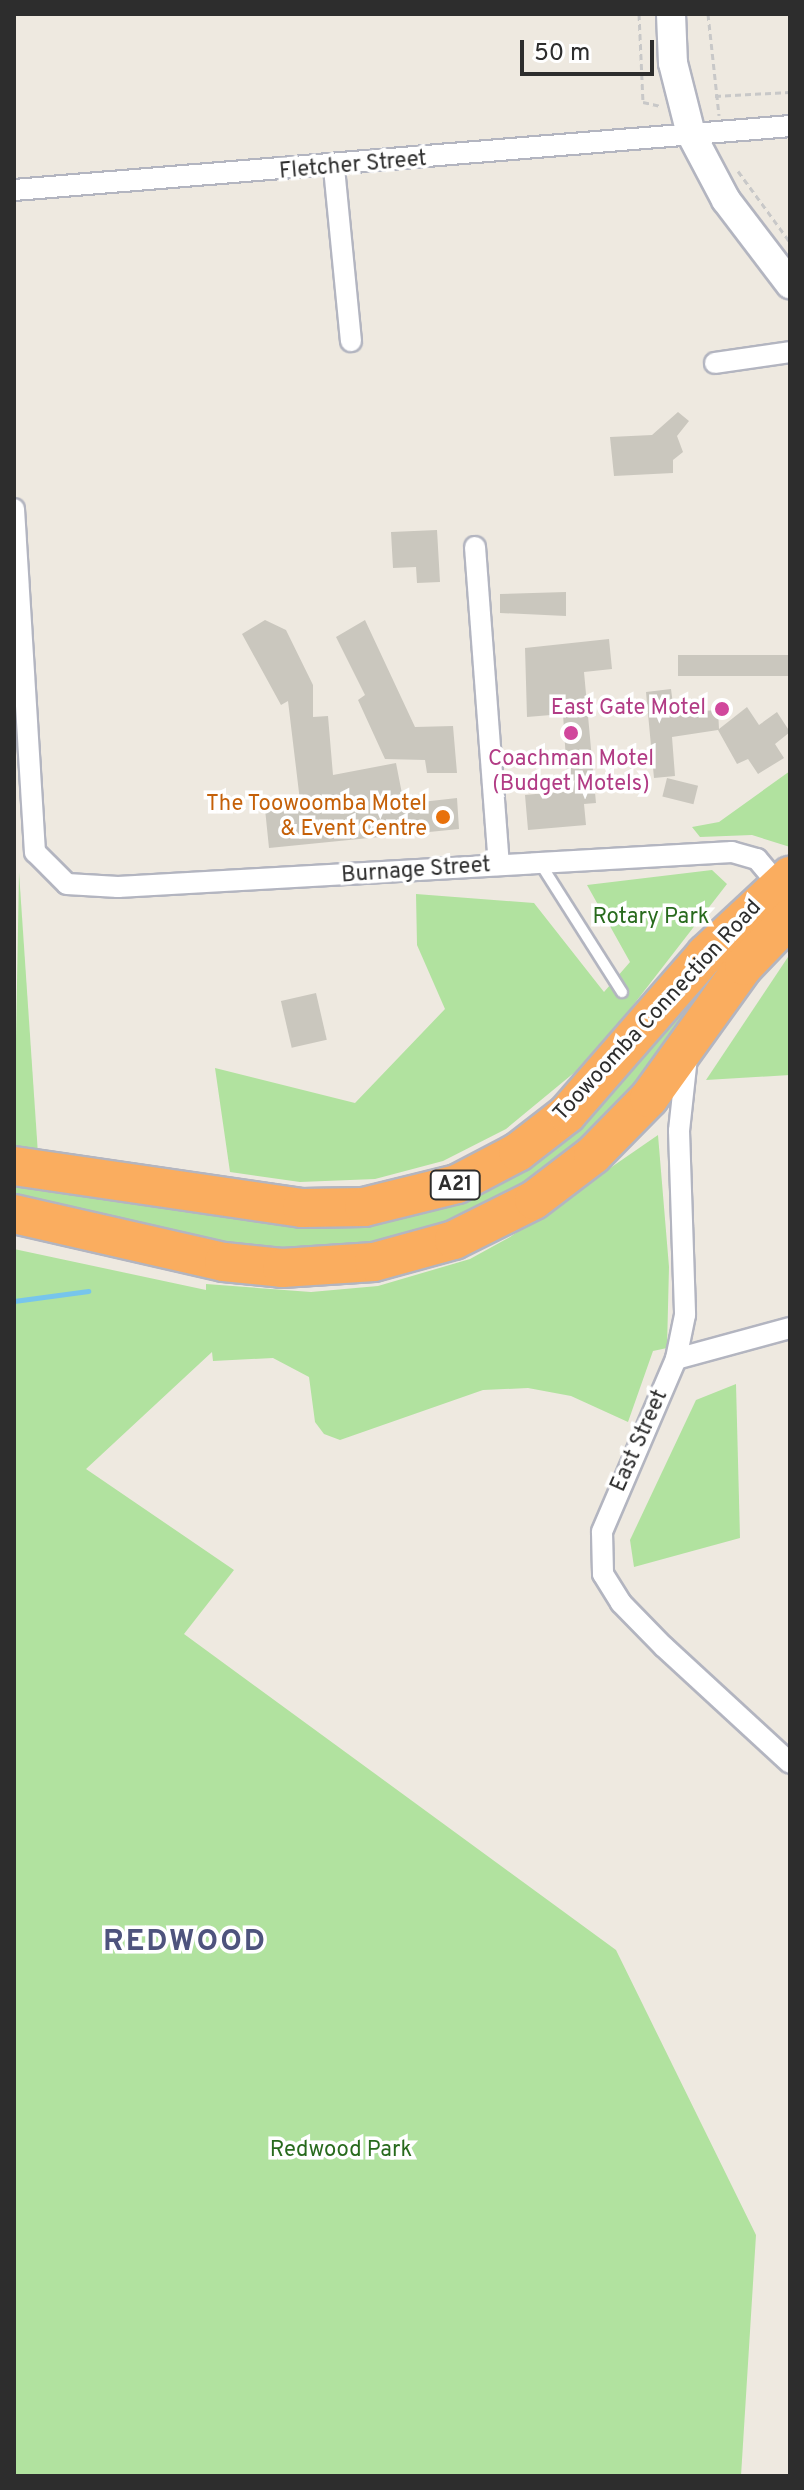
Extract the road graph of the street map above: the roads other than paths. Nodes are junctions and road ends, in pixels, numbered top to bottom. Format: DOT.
graph roads {
  1 [pos="671,14"];
  2 [pos="790,126"];
  3 [pos="691,134"];
  4 [pos="334,168"];
  5 [pos="14,190"];
  6 [pos="790,284"];
  7 [pos="351,341"];
  8 [pos="790,352"];
  9 [pos="715,363"];
  10 [pos="14,509"];
  11 [pos="475,547"];
  12 [pos="539,862"];
  13 [pos="499,865"];
  14 [pos="787,894"];
  15 [pos="622,992"];
  16 [pos="690,1042"];
  17 [pos="14,1166"];
  18 [pos="14,1214"];
  19 [pos="790,1328"];
  20 [pos="676,1359"];
  21 [pos="790,1763"];
  1 -- 3 [label="street"];
  2 -- 3 [label="street, Fletcher Street"];
  3 -- 4 [label="street, Fletcher Street"];
  3 -- 6 [label="street"];
  4 -- 5 [label="street, Fletcher Street"];
  4 -- 7 [label="street"];
  8 -- 9 [label="street"];
  10 -- 13 [label="street, Burnage Street"];
  11 -- 13 [label="street"];
  12 -- 13 [label="street, Burnage Street"];
  12 -- 14 [label="street, Burnage Street"];
  12 -- 15 [label="lane"];
  14 -- 16 [label="highway, Toowoomba Connection Road / A21"];
  14 -- 17 [label="highway, Toowoomba Connection Road / A21"];
  16 -- 18 [label="highway, Toowoomba Connection Road / A21"];
  16 -- 20 [label="street, East Street"];
  19 -- 20 [label="street"];
  20 -- 21 [label="street, East Street"];
}
